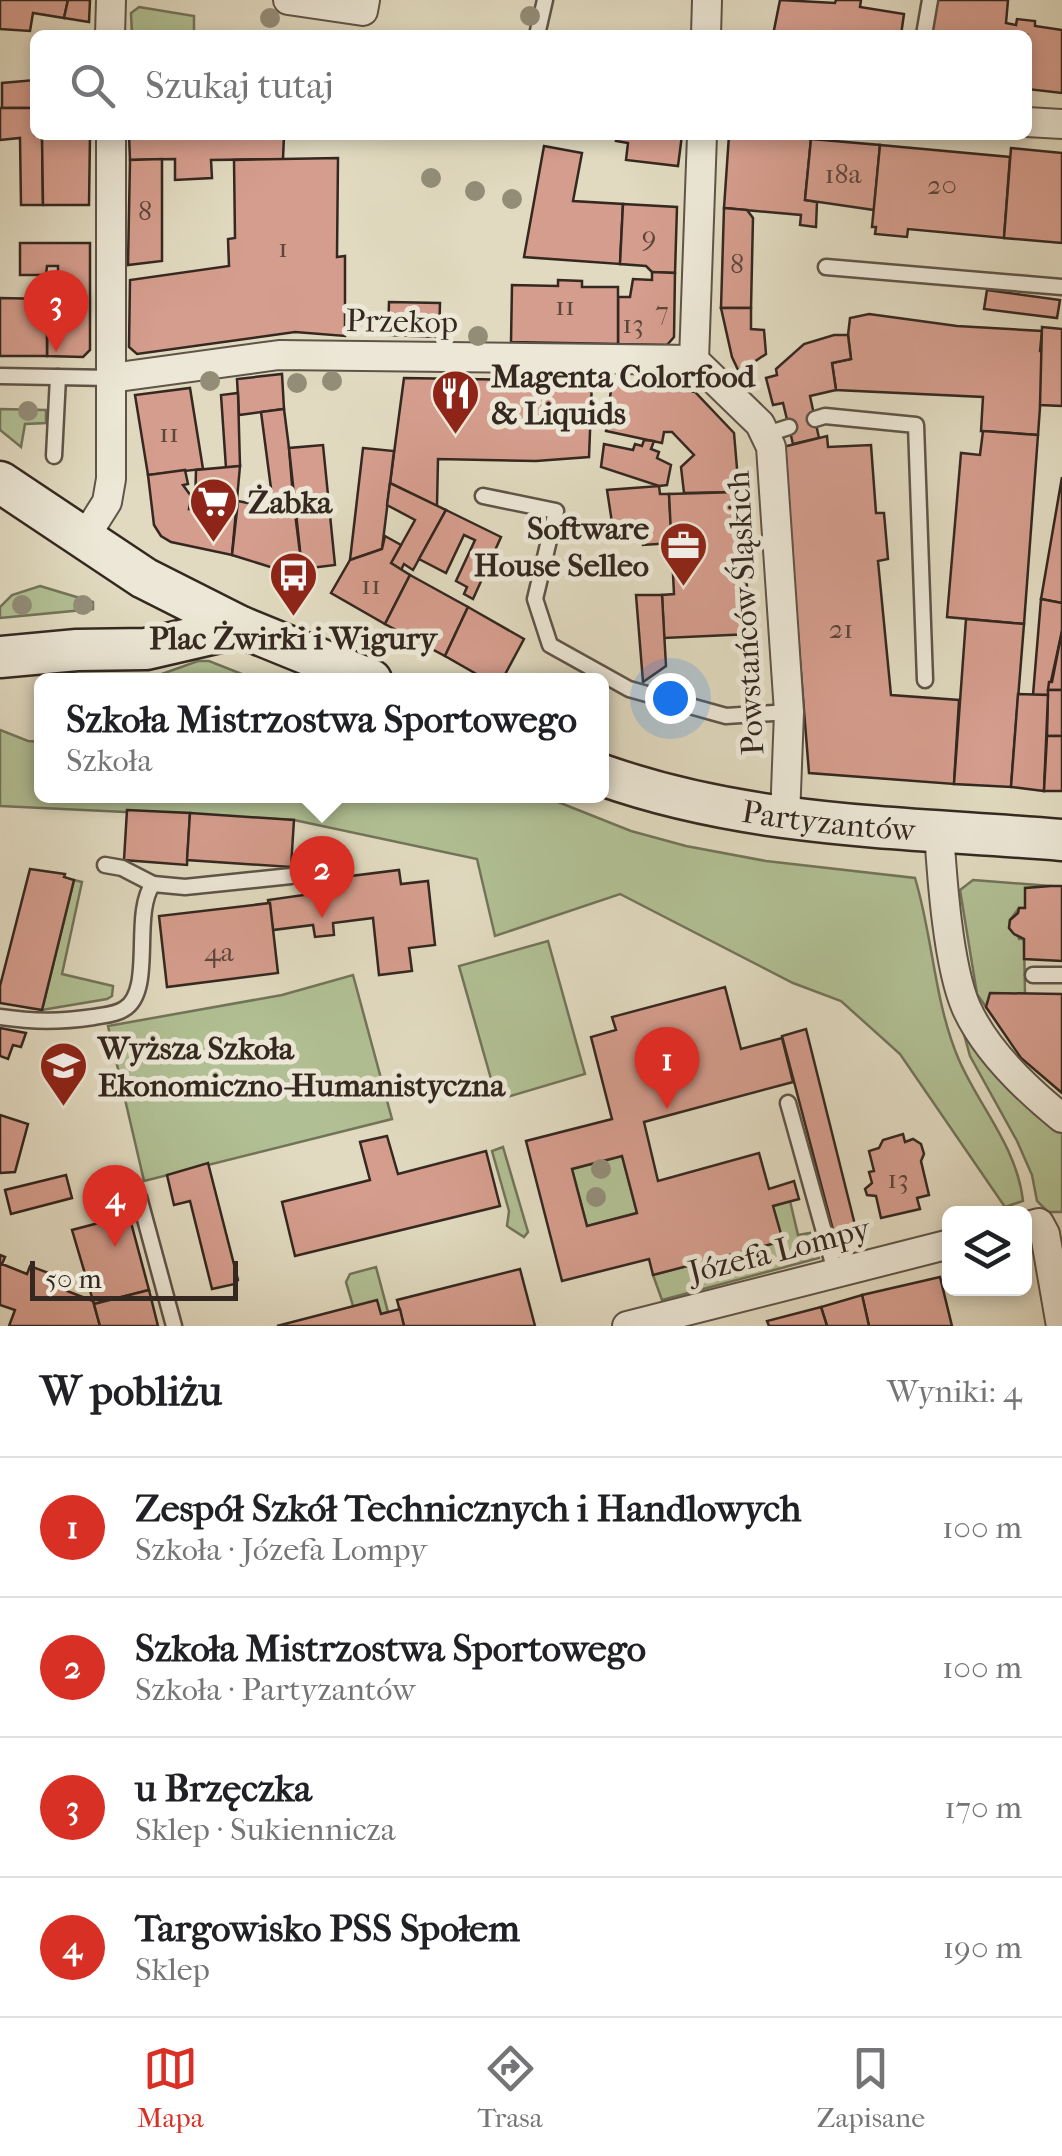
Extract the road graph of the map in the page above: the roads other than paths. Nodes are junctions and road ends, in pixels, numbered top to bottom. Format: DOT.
graph roads {
  1 [pos="111,0"];
  2 [pos="288,0"];
  3 [pos="546,0"];
  4 [pos="707,0"];
  5 [pos="930,0"];
  6 [pos="364,6"];
  7 [pos="110,30"];
  8 [pos="538,30"];
  9 [pos="706,30"];
  10 [pos="925,30"];
  11 [pos="1032,122"];
  12 [pos="1062,124"];
  13 [pos="111,140"];
  14 [pos="702,140"];
  15 [pos="826,267"];
  16 [pos="1062,287"];
  17 [pos="694,360"];
  18 [pos="0,376"];
  19 [pos="58,377"];
  20 [pos="112,378"];
  21 [pos="815,419"];
  22 [pos="54,456"];
  23 [pos="0,482"];
  24 [pos="483,496"];
  25 [pos="83,540"];
  26 [pos="241,628"];
  27 [pos="0,658"];
  28 [pos="354,673"];
  29 [pos="600,673"];
  30 [pos="609,678"];
  31 [pos="926,680"];
  32 [pos="789,712"];
  33 [pos="609,778"];
  34 [pos="785,818"];
  35 [pos="939,831"];
  36 [pos="1062,840"];
  37 [pos="105,865"];
  38 [pos="291,876"];
  39 [pos="153,884"];
  40 [pos="1032,975"];
  41 [pos="1062,975"];
  42 [pos="0,1017"];
  43 [pos="788,1103"];
  44 [pos="1062,1118"];
  45 [pos="139,1197"];
  46 [pos="1032,1225"];
  47 [pos="942,1246"];
  48 [pos="835,1272"];
  49 [pos="632,1325"];
  50 [pos="174,1326"];
  51 [pos="1061,1326"];
  1 -- 7 [label="street"];
  2 -- 6 [label="street"];
  3 -- 8 [label="lane"];
  4 -- 9 [label="street"];
  5 -- 10 [label="lane"];
  11 -- 12 [label="street"];
  13 -- 20 [label="street"];
  14 -- 17 [label="street"];
  15 -- 16 [label="lane"];
  17 -- 20 [label="street, Przekop"];
  17 -- 32 [label="street, Powstańców Śląskich"];
  18 -- 19 [label="lane"];
  19 -- 20 [label="lane"];
  19 -- 22 [label="lane"];
  20 -- 25 [label="street"];
  21 -- 31 [label="lane"];
  23 -- 25 [label="main road"];
  24 -- 29 [label="lane"];
  25 -- 26 [label="main road"];
  26 -- 27 [label="main road"];
  26 -- 28 [label="main road"];
  30 -- 32 [label="lane"];
  32 -- 34 [label="street, Powstańców Śląskich"];
  33 -- 34 [label="main road, Partyzantów"];
  34 -- 35 [label="main road, Partyzantów"];
  35 -- 36 [label="main road, Partyzantów"];
  35 -- 44 [label="street"];
  37 -- 39 [label="lane"];
  38 -- 39 [label="lane"];
  39 -- 42 [label="lane"];
  40 -- 41 [label="lane"];
  43 -- 48 [label="lane"];
  45 -- 50 [label="lane"];
  46 -- 51 [label="street"];
  47 -- 48 [label="street, Józefa Lompy"];
  48 -- 49 [label="street, Józefa Lompy"];
}
